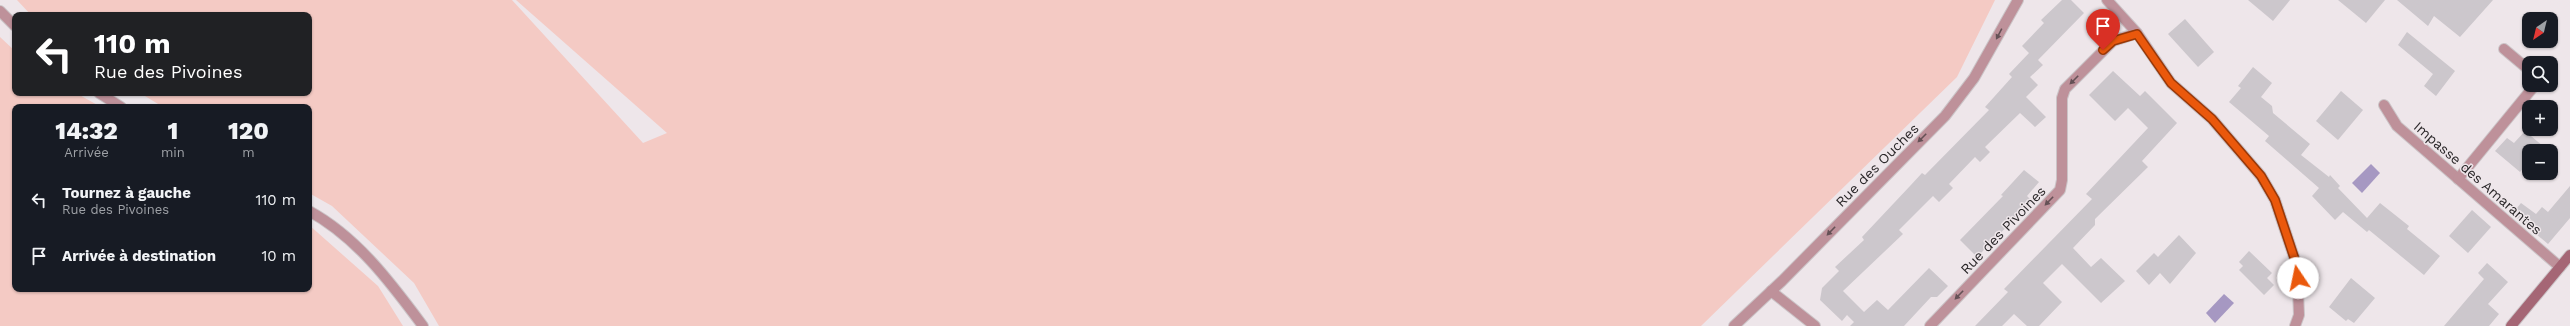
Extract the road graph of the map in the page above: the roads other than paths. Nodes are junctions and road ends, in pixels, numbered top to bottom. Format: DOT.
graph roads {
  1 [pos="2018,0"];
  2 [pos="2107,0"];
  3 [pos="0,11"];
  4 [pos="12,23"];
  5 [pos="2137,34"];
  6 [pos="2504,49"];
  7 [pos="2522,64"];
  8 [pos="2529,92"];
  9 [pos="104,96"];
  10 [pos="116,104"];
  11 [pos="2384,105"];
  12 [pos="2458,179"];
  13 [pos="312,213"];
  14 [pos="2570,255"];
  15 [pos="2560,267"];
  16 [pos="1771,291"];
  17 [pos="423,326"];
  18 [pos="1734,326"];
  19 [pos="1815,326"];
  20 [pos="1930,326"];
  21 [pos="2295,326"];
  22 [pos="2511,326"];
  1 -- 16 [label="street, Rue des Ouches, one-way"];
  2 -- 5 [label="street"];
  3 -- 4 [label="street"];
  5 -- 20 [label="street, Rue des Pivoines, one-way"];
  5 -- 21 [label="street"];
  6 -- 7 [label="street"];
  8 -- 12 [label="street"];
  9 -- 10 [label="street"];
  11 -- 12 [label="street, Impasse des Amarantes"];
  12 -- 15 [label="street, Impasse des Amarantes"];
  13 -- 17 [label="street"];
  14 -- 15 [label="main road"];
  15 -- 22 [label="main road"];
  16 -- 18 [label="street, Rue des Ouches"];
  16 -- 19 [label="street"];
}
